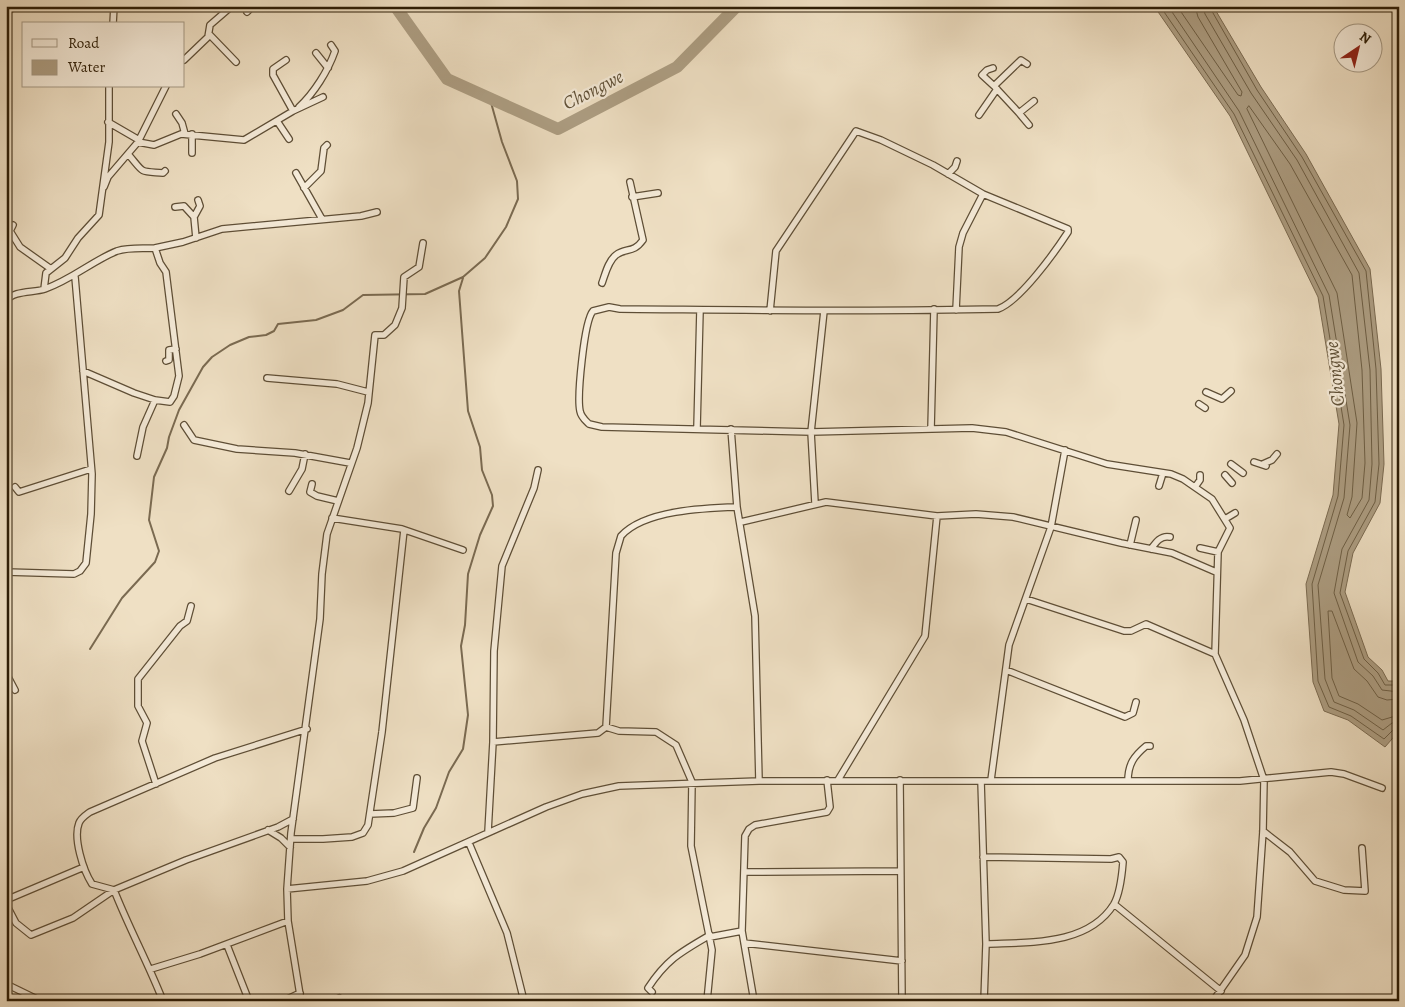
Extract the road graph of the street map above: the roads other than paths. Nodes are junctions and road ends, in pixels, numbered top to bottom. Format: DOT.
graph roads {
  1 [pos="114,6"];
  2 [pos="232,6"];
  3 [pos="113,22"];
  4 [pos="209,34"];
  5 [pos="331,45"];
  6 [pos="316,53"];
  7 [pos="185,59"];
  8 [pos="286,60"];
  9 [pos="236,62"];
  10 [pos="1027,64"];
  11 [pos="328,68"];
  12 [pos="993,68"];
  13 [pos="995,87"];
  14 [pos="109,88"];
  15 [pos="165,88"];
  16 [pos="323,98"];
  17 [pos="1034,101"];
  18 [pos="294,111"];
  19 [pos="1019,113"];
  20 [pos="176,114"];
  21 [pos="979,115"];
  22 [pos="277,121"];
  23 [pos="108,122"];
  24 [pos="1029,125"];
  25 [pos="188,134"];
  26 [pos="289,139"];
  27 [pos="139,141"];
  28 [pos="327,145"];
  29 [pos="192,153"];
  30 [pos="128,154"];
  31 [pos="958,161"];
  32 [pos="166,171"];
  33 [pos="296,173"];
  34 [pos="948,174"];
  35 [pos="630,182"];
  36 [pos="104,187"];
  37 [pos="304,188"];
  38 [pos="658,193"];
  39 [pos="983,194"];
  40 [pos="632,197"];
  41 [pos="198,200"];
  42 [pos="175,207"];
  43 [pos="377,212"];
  44 [pos="194,217"];
  45 [pos="322,219"];
  46 [pos="12,225"];
  47 [pos="196,238"];
  48 [pos="423,243"];
  49 [pos="156,248"];
  50 [pos="51,269"];
  51 [pos="75,277"];
  52 [pos="602,284"];
  53 [pos="44,289"];
  54 [pos="6,302"];
  55 [pos="934,309"];
  56 [pos="700,310"];
  57 [pos="956,310"];
  58 [pos="770,311"];
  59 [pos="824,311"];
  60 [pos="176,349"];
  61 [pos="166,361"];
  62 [pos="83,371"];
  63 [pos="267,378"];
  64 [pos="1231,391"];
  65 [pos="368,392"];
  66 [pos="1206,392"];
  67 [pos="155,400"];
  68 [pos="1199,404"];
  69 [pos="1205,408"];
  70 [pos="184,425"];
  71 [pos="697,428"];
  72 [pos="731,429"];
  73 [pos="931,429"];
  74 [pos="811,432"];
  75 [pos="1065,450"];
  76 [pos="305,454"];
  77 [pos="1277,454"];
  78 [pos="137,456"];
  79 [pos="1254,462"];
  80 [pos="350,463"];
  81 [pos="1231,464"];
  82 [pos="91,469"];
  83 [pos="538,470"];
  84 [pos="1163,472"];
  85 [pos="1243,473"];
  86 [pos="1200,474"];
  87 [pos="1225,475"];
  88 [pos="1232,483"];
  89 [pos="312,484"];
  90 [pos="1159,486"];
  91 [pos="15,487"];
  92 [pos="1194,487"];
  93 [pos="289,491"];
  94 [pos="338,501"];
  95 [pos="815,503"];
  96 [pos="737,507"];
  97 [pos="1235,513"];
  98 [pos="937,516"];
  99 [pos="332,518"];
  100 [pos="1226,519"];
  101 [pos="1136,520"];
  102 [pos="741,522"];
  103 [pos="1051,527"];
  104 [pos="404,530"];
  105 [pos="1170,537"];
  106 [pos="1130,545"];
  107 [pos="1200,548"];
  108 [pos="1151,549"];
  109 [pos="463,550"];
  110 [pos="1218,552"];
  111 [pos="6,572"];
  112 [pos="1216,572"];
  113 [pos="1026,599"];
  114 [pos="191,606"];
  115 [pos="1215,654"];
  116 [pos="1006,670"];
  117 [pos="6,673"];
  118 [pos="16,690"];
  119 [pos="1136,702"];
  120 [pos="606,727"];
  121 [pos="307,729"];
  122 [pos="493,742"];
  123 [pos="1150,746"];
  124 [pos="417,778"];
  125 [pos="827,780"];
  126 [pos="838,780"];
  127 [pos="900,780"];
  128 [pos="991,780"];
  129 [pos="1264,780"];
  130 [pos="759,781"];
  131 [pos="981,781"];
  132 [pos="1128,781"];
  133 [pos="692,782"];
  134 [pos="156,784"];
  135 [pos="1382,788"];
  136 [pos="370,814"];
  137 [pos="293,819"];
  138 [pos="268,830"];
  139 [pos="1263,831"];
  140 [pos="488,832"];
  141 [pos="291,839"];
  142 [pos="469,843"];
  143 [pos="290,847"];
  144 [pos="1362,848"];
  145 [pos="983,857"];
  146 [pos="84,866"];
  147 [pos="900,871"];
  148 [pos="745,872"];
  149 [pos="288,889"];
  150 [pos="114,890"];
  151 [pos="6,902"];
  152 [pos="1114,904"];
  153 [pos="288,920"];
  154 [pos="742,931"];
  155 [pos="710,936"];
  156 [pos="744,943"];
  157 [pos="226,944"];
  158 [pos="986,944"];
  159 [pos="902,961"];
  160 [pos="151,969"];
  161 [pos="6,984"];
  162 [pos="1221,991"];
  163 [pos="652,992"];
  164 [pos="300,993"];
  165 [pos="40,1001"];
  166 [pos="163,1001"];
  167 [pos="249,1001"];
  168 [pos="283,1001"];
  169 [pos="301,1001"];
  170 [pos="524,1001"];
  171 [pos="707,1001"];
  172 [pos="754,1001"];
  173 [pos="902,1001"];
  174 [pos="984,1001"];
  175 [pos="1213,1001"];
  1 -- 3 [label="street"];
  2 -- 4 [label="street"];
  4 -- 7 [label="street"];
  4 -- 9 [label="street"];
  5 -- 11 [label="street"];
  6 -- 11 [label="street"];
  8 -- 18 [label="street"];
  10 -- 13 [label="street"];
  11 -- 18 [label="street"];
  12 -- 13 [label="street"];
  13 -- 19 [label="street"];
  13 -- 21 [label="street"];
  14 -- 23 [label="street"];
  15 -- 27 [label="street"];
  16 -- 18 [label="street"];
  17 -- 19 [label="street"];
  18 -- 22 [label="street"];
  19 -- 24 [label="street"];
  20 -- 25 [label="street"];
  22 -- 25 [label="street"];
  22 -- 26 [label="street"];
  23 -- 27 [label="street"];
  23 -- 36 [label="street"];
  25 -- 27 [label="street"];
  25 -- 29 [label="street"];
  27 -- 30 [label="street"];
  28 -- 37 [label="street"];
  30 -- 32 [label="street"];
  30 -- 36 [label="street"];
  31 -- 34 [label="street"];
  33 -- 37 [label="street"];
  34 -- 39 [label="street"];
  34 -- 58 [label="street"];
  35 -- 40 [label="street"];
  36 -- 50 [label="street"];
  37 -- 45 [label="street"];
  38 -- 40 [label="street"];
  39 -- 57 [label="street"];
  39 -- 57 [label="street"];
  40 -- 52 [label="street"];
  41 -- 44 [label="street"];
  42 -- 44 [label="street"];
  43 -- 45 [label="street"];
  44 -- 47 [label="street"];
  45 -- 47 [label="street"];
  46 -- 50 [label="street"];
  47 -- 49 [label="street"];
  48 -- 65 [label="street"];
  49 -- 51 [label="street"];
  49 -- 60 [label="street"];
  50 -- 53 [label="street"];
  51 -- 53 [label="street"];
  51 -- 62 [label="street"];
  53 -- 54 [label="street"];
  55 -- 57 [label="street"];
  55 -- 59 [label="street"];
  55 -- 73 [label="street"];
  56 -- 58 [label="street"];
  56 -- 71 [label="street"];
  56 -- 71 [label="street"];
  58 -- 59 [label="street"];
  59 -- 74 [label="street"];
  60 -- 61 [label="street"];
  60 -- 67 [label="street"];
  62 -- 67 [label="street"];
  62 -- 82 [label="street"];
  63 -- 65 [label="street"];
  64 -- 66 [label="street"];
  65 -- 80 [label="street"];
  67 -- 78 [label="street"];
  68 -- 69 [label="street"];
  70 -- 76 [label="street"];
  71 -- 72 [label="street"];
  72 -- 74 [label="street"];
  72 -- 96 [label="street"];
  73 -- 74 [label="street"];
  73 -- 75 [label="street"];
  74 -- 95 [label="street"];
  75 -- 84 [label="street"];
  75 -- 103 [label="street"];
  76 -- 80 [label="street"];
  76 -- 93 [label="street"];
  77 -- 79 [label="street"];
  80 -- 94 [label="street"];
  81 -- 85 [label="street"];
  82 -- 91 [label="street"];
  82 -- 111 [label="street"];
  83 -- 122 [label="street"];
  84 -- 90 [label="street"];
  84 -- 92 [label="street"];
  86 -- 92 [label="street"];
  87 -- 88 [label="street"];
  89 -- 94 [label="street"];
  92 -- 100 [label="street"];
  94 -- 99 [label="street"];
  95 -- 98 [label="street"];
  95 -- 102 [label="street"];
  96 -- 102 [label="street"];
  96 -- 120 [label="street"];
  97 -- 100 [label="street"];
  98 -- 103 [label="street"];
  98 -- 126 [label="street"];
  99 -- 104 [label="street"];
  99 -- 121 [label="street"];
  100 -- 110 [label="street"];
  101 -- 106 [label="street"];
  102 -- 130 [label="street"];
  103 -- 106 [label="street"];
  103 -- 113 [label="street"];
  104 -- 109 [label="street"];
  104 -- 136 [label="street"];
  105 -- 108 [label="street"];
  106 -- 108 [label="street"];
  107 -- 110 [label="street"];
  108 -- 112 [label="street"];
  110 -- 112 [label="street"];
  112 -- 115 [label="street"];
  113 -- 115 [label="street"];
  113 -- 116 [label="street"];
  114 -- 134 [label="street"];
  115 -- 129 [label="street"];
  116 -- 119 [label="street"];
  116 -- 128 [label="street"];
  117 -- 118 [label="street"];
  120 -- 122 [label="street"];
  120 -- 133 [label="street"];
  121 -- 134 [label="street"];
  121 -- 137 [label="street"];
  122 -- 140 [label="street"];
  123 -- 132 [label="street"];
  124 -- 136 [label="street"];
  125 -- 126 [label="street"];
  125 -- 130 [label="street"];
  125 -- 148 [label="street"];
  126 -- 127 [label="street"];
  127 -- 131 [label="street"];
  127 -- 147 [label="street"];
  128 -- 131 [label="street"];
  128 -- 132 [label="street"];
  129 -- 132 [label="street"];
  129 -- 135 [label="street"];
  129 -- 139 [label="street"];
  130 -- 133 [label="street"];
  131 -- 145 [label="street"];
  133 -- 140 [label="street"];
  133 -- 155 [label="street"];
  134 -- 146 [label="street"];
  136 -- 141 [label="street"];
  137 -- 138 [label="street"];
  137 -- 141 [label="street"];
  138 -- 143 [label="street"];
  138 -- 150 [label="street"];
  139 -- 144 [label="street"];
  139 -- 162 [label="street"];
  140 -- 142 [label="street"];
  141 -- 143 [label="street"];
  142 -- 149 [label="street"];
  142 -- 170 [label="street"];
  143 -- 149 [label="street"];
  145 -- 152 [label="street"];
  145 -- 158 [label="street"];
  146 -- 150 [label="street"];
  146 -- 151 [label="street"];
  147 -- 148 [label="street"];
  147 -- 159 [label="street"];
  148 -- 154 [label="street"];
  149 -- 153 [label="street"];
  150 -- 151 [label="street"];
  150 -- 160 [label="street"];
  152 -- 158 [label="street"];
  152 -- 162 [label="street"];
  153 -- 157 [label="street"];
  153 -- 164 [label="street"];
  154 -- 155 [label="street"];
  154 -- 156 [label="street"];
  155 -- 163 [label="street"];
  155 -- 171 [label="street"];
  156 -- 159 [label="street"];
  156 -- 172 [label="street"];
  157 -- 160 [label="street"];
  157 -- 167 [label="street"];
  158 -- 174 [label="street"];
  159 -- 173 [label="street"];
  160 -- 166 [label="street"];
  161 -- 165 [label="street"];
  162 -- 175 [label="street"];
  164 -- 168 [label="street"];
  164 -- 169 [label="street"];
}
